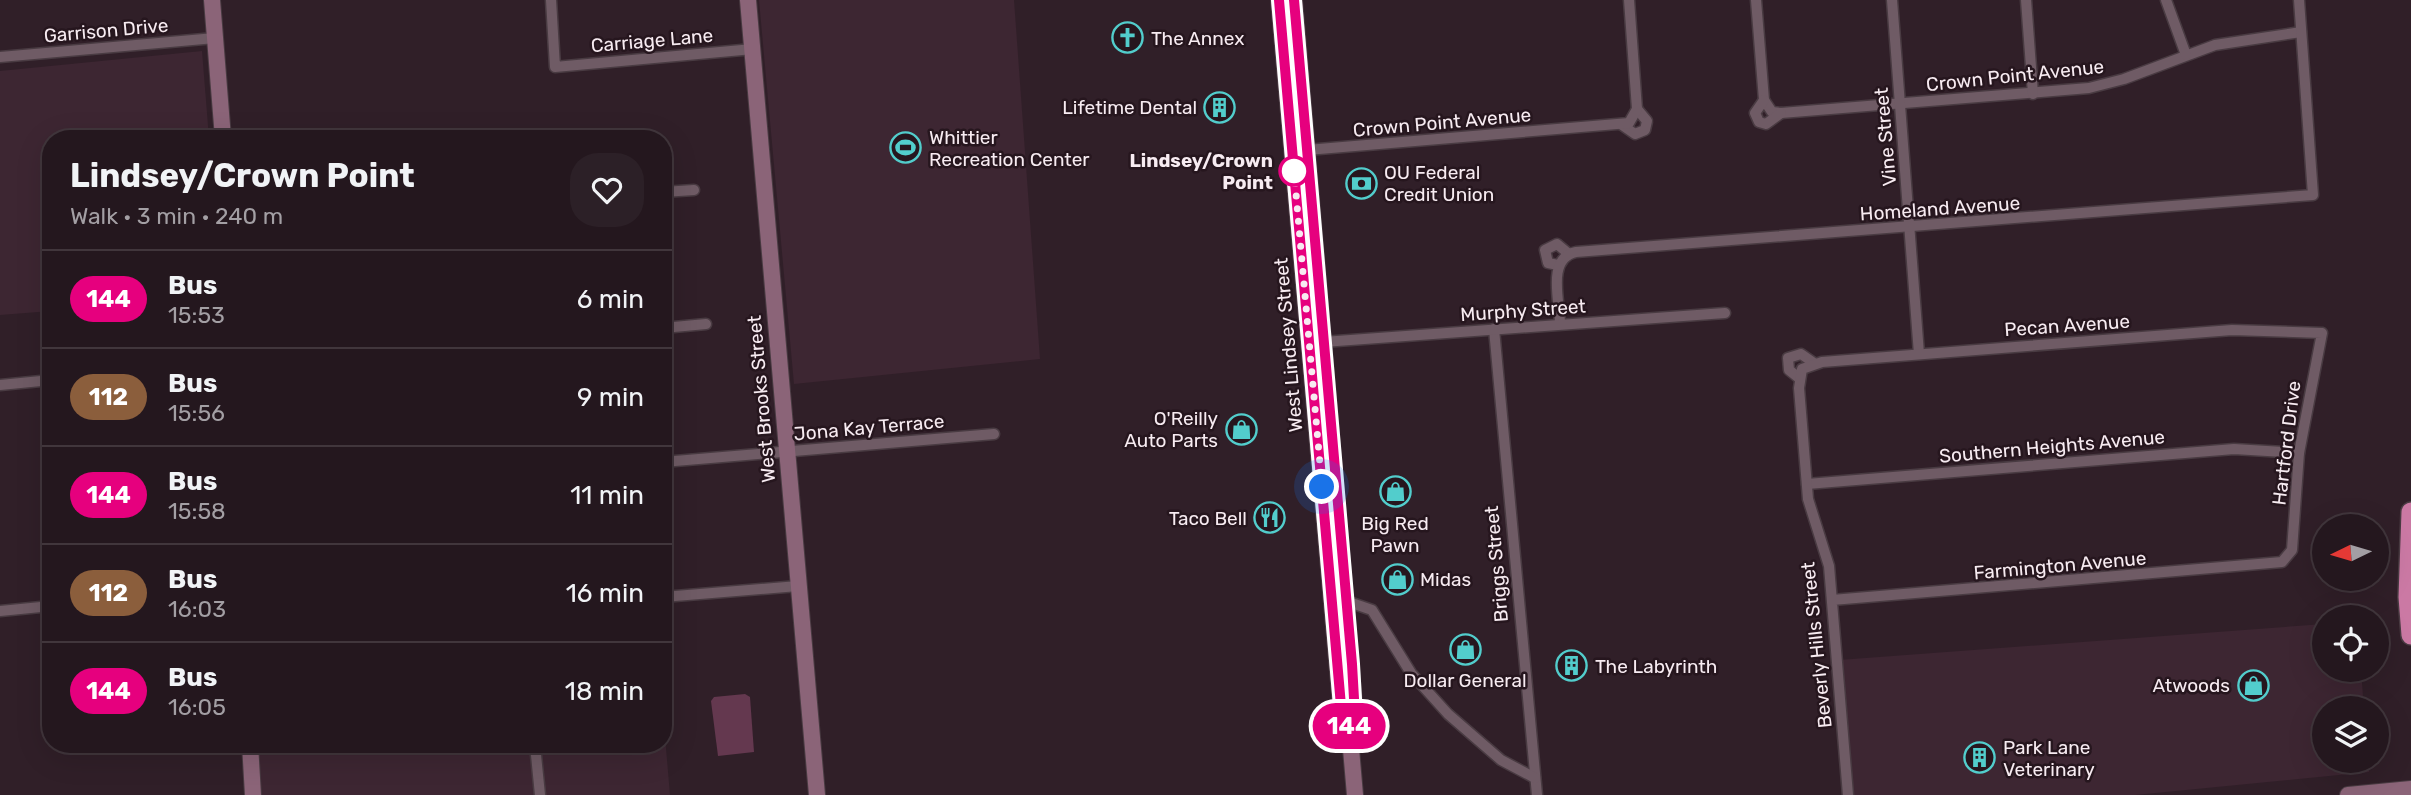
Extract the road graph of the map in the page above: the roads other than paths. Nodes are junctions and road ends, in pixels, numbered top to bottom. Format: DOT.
graph roads {
  1 [pos="212,0"];
  2 [pos="551,0"];
  3 [pos="748,0"];
  4 [pos="1279,0"];
  5 [pos="1294,0"];
  6 [pos="1629,0"];
  7 [pos="1756,0"];
  8 [pos="1892,0"];
  9 [pos="2026,0"];
  10 [pos="2166,0"];
  11 [pos="2299,0"];
  12 [pos="2301,32"];
  13 [pos="1290,36"];
  14 [pos="215,38"];
  15 [pos="753,49"];
  16 [pos="2186,55"];
  17 [pos="0,57"];
  18 [pos="1293,72"];
  19 [pos="2033,94"];
  20 [pos="1767,104"];
  21 [pos="1899,104"];
  22 [pos="1636,113"];
  23 [pos="1781,113"];
  24 [pos="1622,125"];
  25 [pos="222,130"];
  26 [pos="1307,150"];
  27 [pos="694,190"];
  28 [pos="672,191"];
  29 [pos="1910,228"];
  30 [pos="1569,254"];
  31 [pos="1558,265"];
  32 [pos="1725,313"];
  33 [pos="706,324"];
  34 [pos="1560,324"];
  35 [pos="672,327"];
  36 [pos="1494,329"];
  37 [pos="2322,333"];
  38 [pos="1318,337"];
  39 [pos="1919,354"];
  40 [pos="1814,363"];
  41 [pos="1801,374"];
  42 [pos="42,381"];
  43 [pos="0,385"];
  44 [pos="994,434"];
  45 [pos="787,452"];
  46 [pos="2300,453"];
  47 [pos="672,461"];
  48 [pos="1807,484"];
  49 [pos="2411,512"];
  50 [pos="2289,557"];
  51 [pos="798,586"];
  52 [pos="672,596"];
  53 [pos="1832,600"];
  54 [pos="1339,601"];
  55 [pos="42,607"];
  56 [pos="0,611"];
  57 [pos="2411,635"];
  58 [pos="251,753"];
  59 [pos="536,753"];
  60 [pos="1535,778"];
  61 [pos="2411,789"];
  62 [pos="253,795"];
  63 [pos="540,795"];
  64 [pos="817,795"];
  65 [pos="1355,795"];
  66 [pos="1537,795"];
  67 [pos="1848,795"];
  68 [pos="2348,795"];
  1 -- 14 [label="street"];
  2 -- 15 [label="street, Carriage Lane"];
  3 -- 15 [label="street, West Brooks Street"];
  4 -- 13 [label="street, West Lindsey Street"];
  5 -- 13 [label="street, West Lindsey Street"];
  6 -- 22 [label="street"];
  7 -- 20 [label="street"];
  8 -- 21 [label="street, Vine Street"];
  9 -- 19 [label="street"];
  10 -- 16 [label="street"];
  11 -- 12 [label="street"];
  12 -- 16 [label="street, Crown Point Avenue"];
  12 -- 29 [label="street, Homeland Avenue"];
  13 -- 18 [label="street, West Lindsey Street"];
  14 -- 17 [label="street, Garrison Drive"];
  14 -- 25 [label="street"];
  15 -- 45 [label="street, West Brooks Street"];
  16 -- 19 [label="street, Crown Point Avenue"];
  18 -- 26 [label="street, West Lindsey Street"];
  18 -- 38 [label="street, West Lindsey Street"];
  19 -- 21 [label="street, Crown Point Avenue"];
  20 -- 23 [label="street, Crown Point Avenue"];
  20 -- 23 [label="street"];
  21 -- 23 [label="street, Crown Point Avenue"];
  21 -- 29 [label="street, Vine Street"];
  22 -- 24 [label="street, Crown Point Avenue"];
  22 -- 24 [label="street, Crown Point Avenue"];
  24 -- 26 [label="street, Crown Point Avenue"];
  26 -- 38 [label="street, West Lindsey Street"];
  27 -- 28 [label="street"];
  29 -- 30 [label="street, Homeland Avenue"];
  29 -- 39 [label="street, Vine Street"];
  30 -- 31 [label="street"];
  30 -- 31 [label="street, Homeland Avenue"];
  31 -- 34 [label="street, Homeland Avenue"];
  32 -- 34 [label="street, Murphy Street"];
  33 -- 35 [label="street"];
  34 -- 36 [label="street, Murphy Street"];
  36 -- 38 [label="street, Murphy Street"];
  36 -- 60 [label="street, Briggs Street"];
  37 -- 39 [label="street, Pecan Avenue"];
  37 -- 46 [label="street, Hartford Drive"];
  38 -- 54 [label="street, West Lindsey Street"];
  39 -- 40 [label="street, Pecan Avenue"];
  40 -- 41 [label="street, Pecan Avenue"];
  40 -- 41 [label="street, Pecan Avenue"];
  41 -- 48 [label="street, Beverly Hills Street"];
  42 -- 43 [label="street"];
  44 -- 45 [label="street, Jona Kay Terrace"];
  45 -- 47 [label="street, Jona Kay Terrace"];
  45 -- 51 [label="street, West Brooks Street"];
  46 -- 48 [label="street, Southern Heights Avenue"];
  46 -- 50 [label="street, Hartford Drive"];
  48 -- 53 [label="street, Beverly Hills Street"];
  49 -- 57 [label="highway"];
  50 -- 53 [label="street, Farmington Avenue"];
  51 -- 52 [label="street"];
  51 -- 64 [label="street, West Brooks Street"];
  53 -- 67 [label="street, Beverly Hills Street"];
  54 -- 60 [label="street"];
  54 -- 65 [label="street, West Lindsey Street"];
  55 -- 56 [label="street"];
  58 -- 62 [label="street"];
  59 -- 63 [label="street"];
  60 -- 66 [label="street, Briggs Street"];
  61 -- 68 [label="street"];
}
